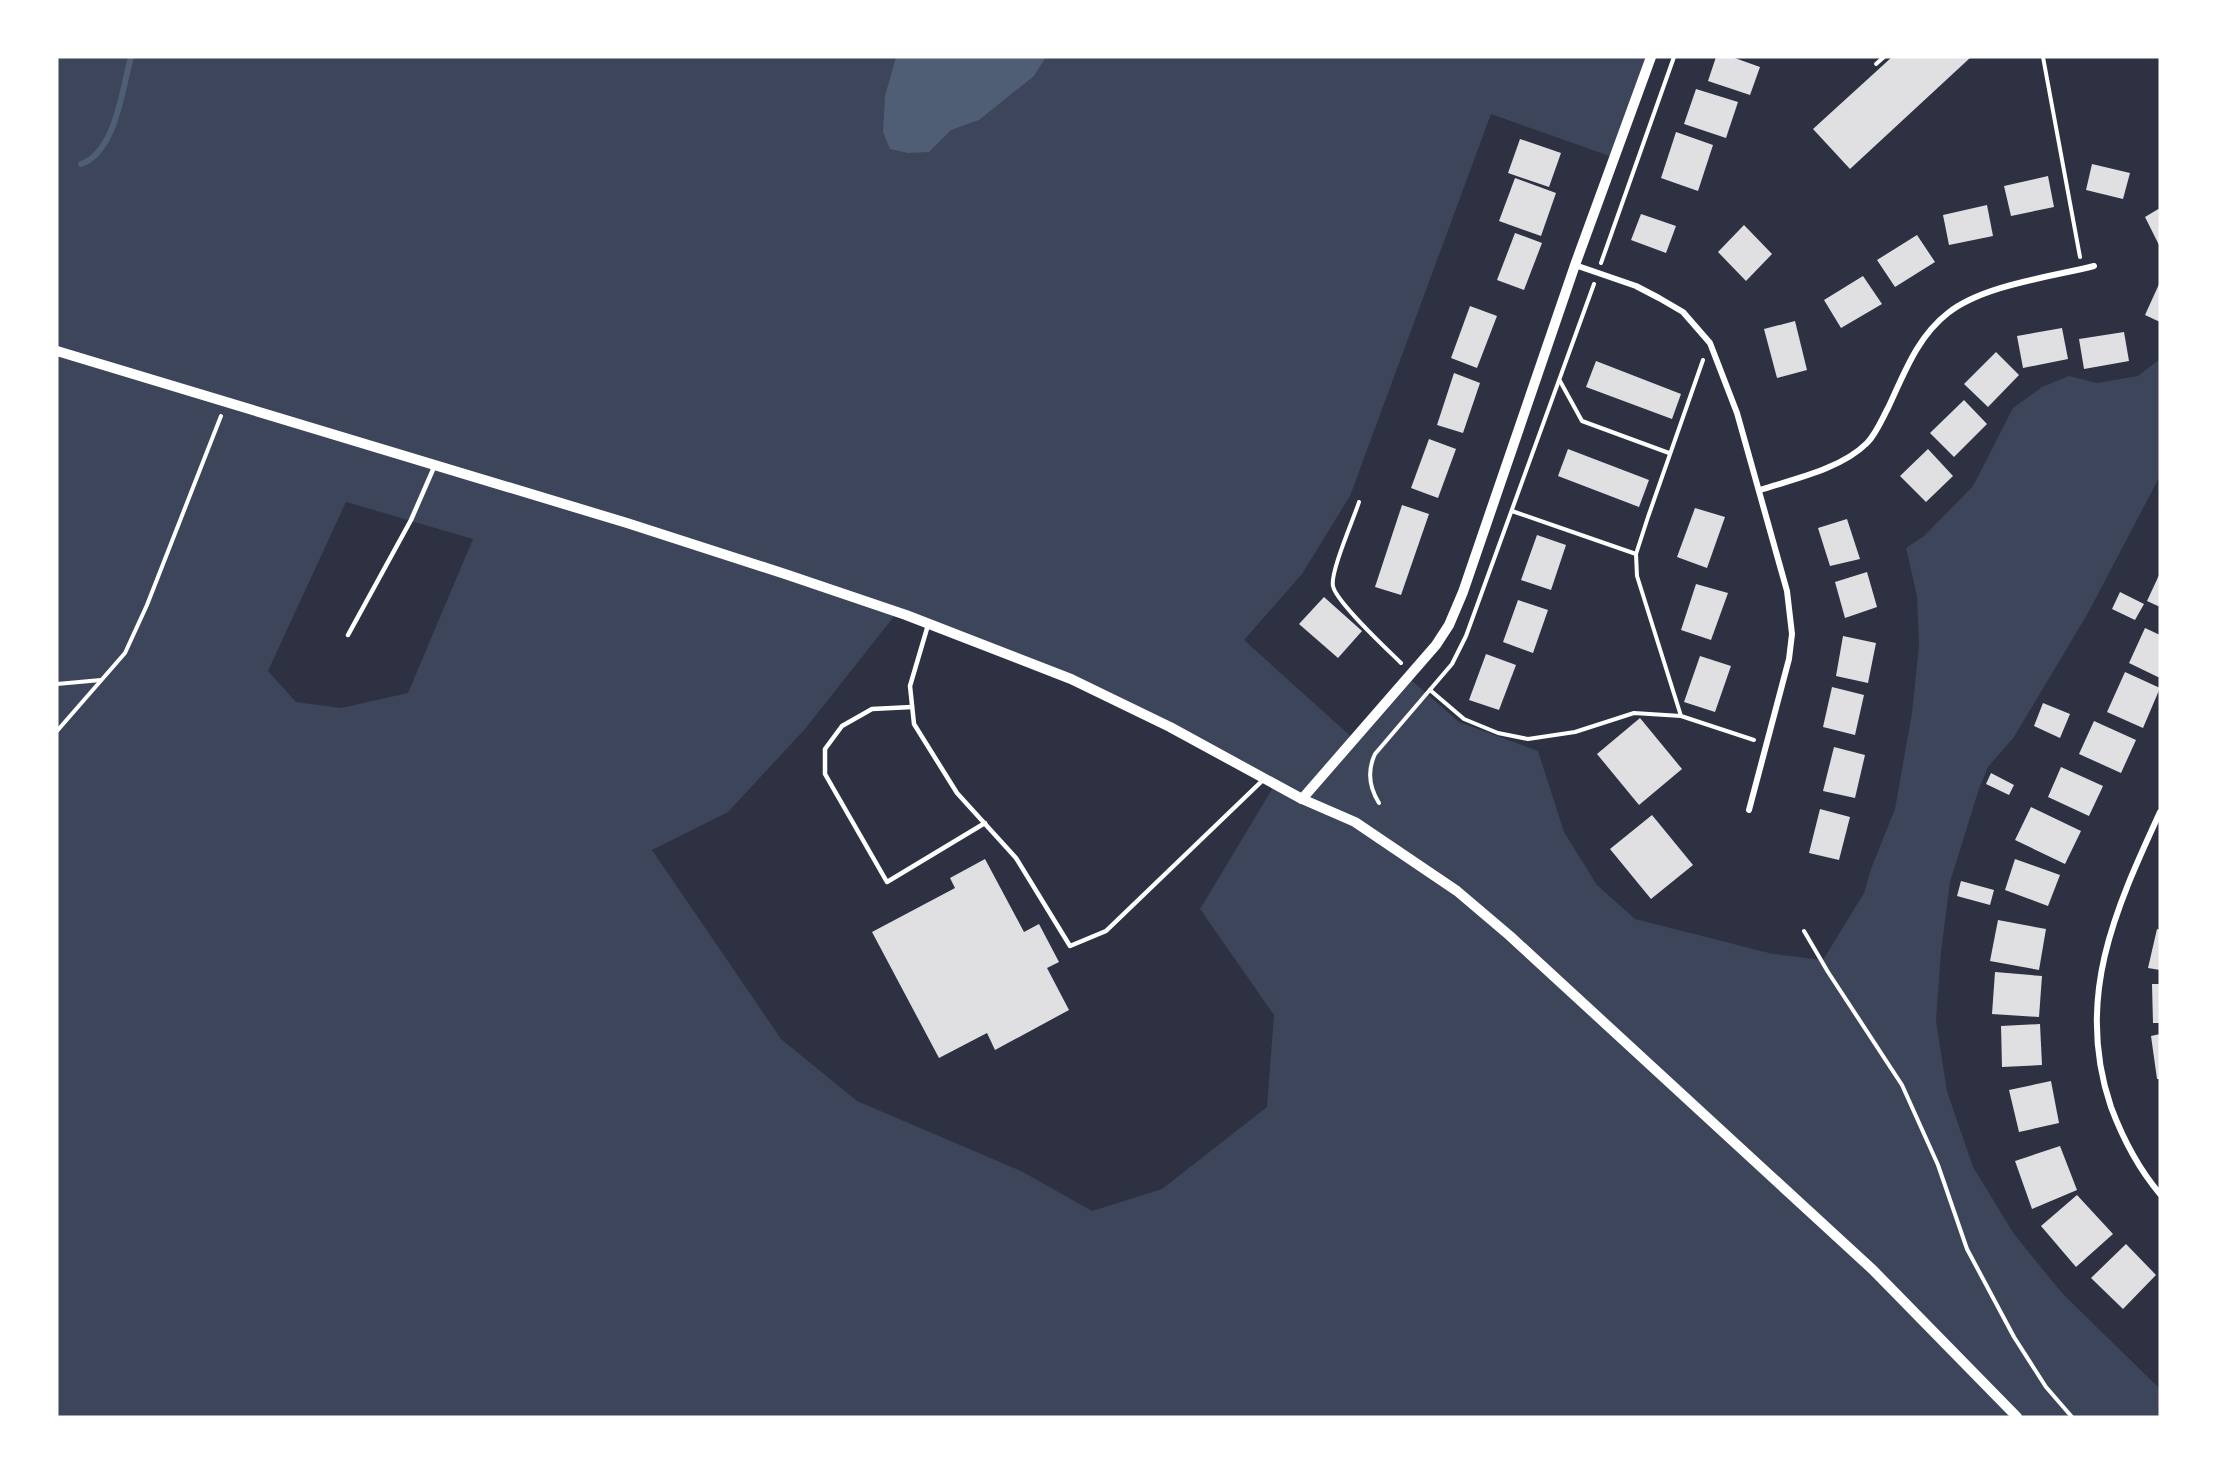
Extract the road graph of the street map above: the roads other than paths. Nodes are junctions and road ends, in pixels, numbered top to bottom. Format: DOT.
graph roads {
  1 [pos="1651,57"];
  2 [pos="1575,265"];
  3 [pos="2094,266"];
  4 [pos="57,351"];
  5 [pos="435,465"];
  6 [pos="1760,490"];
  7 [pos="928,624"];
  8 [pos="348,635"];
  9 [pos="912,707"];
  10 [pos="1265,778"];
  11 [pos="1302,799"];
  12 [pos="1749,810"];
  13 [pos="2160,812"];
  14 [pos="985,823"];
  15 [pos="2160,1194"];
  16 [pos="2017,1417"];
  1 -- 2 [label="street"];
  2 -- 6 [label="street"];
  2 -- 11 [label="street"];
  3 -- 6 [label="street"];
  4 -- 5 [label="street"];
  5 -- 7 [label="street"];
  5 -- 8 [label="lane"];
  6 -- 12 [label="street"];
  7 -- 9 [label="lane"];
  7 -- 10 [label="street"];
  9 -- 14 [label="lane"];
  9 -- 14 [label="lane"];
  10 -- 11 [label="street"];
  10 -- 14 [label="lane"];
  11 -- 16 [label="street"];
  13 -- 15 [label="street"];
}
